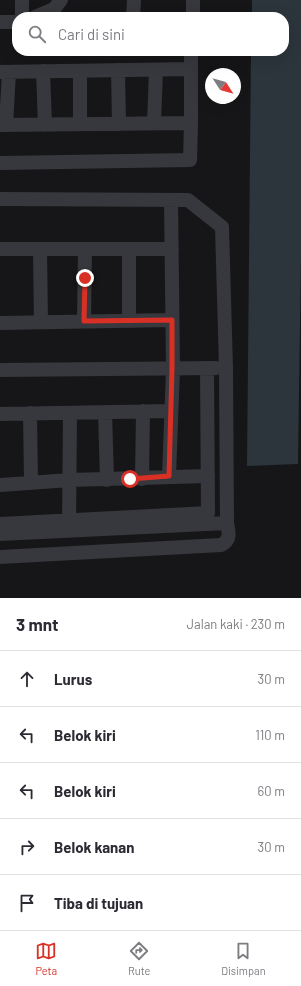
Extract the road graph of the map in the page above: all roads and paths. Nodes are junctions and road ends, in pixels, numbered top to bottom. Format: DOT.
graph roads {
  1 [pos="22,0"];
  2 [pos="61,0"];
  3 [pos="134,0"];
  4 [pos="193,0"];
  5 [pos="22,12"];
  6 [pos="47,12"];
  7 [pos="133,12"];
  8 [pos="193,12"];
  9 [pos="0,22"];
  10 [pos="12,22"];
  11 [pos="191,56"];
  12 [pos="118,70"];
  13 [pos="156,70"];
  14 [pos="190,70"];
  15 [pos="43,71"];
  16 [pos="80,71"];
  17 [pos="4,72"];
  18 [pos="154,123"];
  19 [pos="191,123"];
  20 [pos="80,124"];
  21 [pos="119,124"];
  22 [pos="3,125"];
  23 [pos="46,125"];
  24 [pos="0,164"];
  25 [pos="0,199"];
  26 [pos="171,200"];
  27 [pos="0,249"];
  28 [pos="40,249"];
  29 [pos="85,249"];
  30 [pos="129,249"];
  31 [pos="172,249"];
  32 [pos="129,320"];
  33 [pos="172,320"];
  34 [pos="84,321"];
  35 [pos="41,322"];
  36 [pos="0,323"];
  37 [pos="207,368"];
  38 [pos="226,368"];
  39 [pos="172,369"];
  40 [pos="0,370"];
  41 [pos="171,411"];
  42 [pos="105,412"];
  43 [pos="144,412"];
  44 [pos="30,413"];
  45 [pos="70,413"];
  46 [pos="0,414"];
  47 [pos="169,476"];
  48 [pos="208,476"];
  49 [pos="142,479"];
  50 [pos="70,480"];
  51 [pos="107,480"];
  52 [pos="31,483"];
  53 [pos="0,485"];
  54 [pos="228,523"];
  55 [pos="0,524"];
  56 [pos="69,526"];
  57 [pos="83,530"];
  58 [pos="0,534"];
  59 [pos="84,552"];
  60 [pos="0,557"];
  1 -- 5 [label="street"];
  2 -- 6 [label="street"];
  3 -- 7 [label="street"];
  4 -- 8 [label="street"];
  9 -- 10 [label="street"];
  11 -- 14 [label="street"];
  12 -- 13 [label="street"];
  12 -- 16 [label="street"];
  12 -- 21 [label="street"];
  13 -- 14 [label="street"];
  13 -- 18 [label="street"];
  14 -- 19 [label="street"];
  15 -- 16 [label="street"];
  15 -- 17 [label="street"];
  15 -- 23 [label="street"];
  16 -- 20 [label="street"];
  17 -- 22 [label="street"];
  18 -- 19 [label="street"];
  18 -- 21 [label="street"];
  19 -- 24 [label="street"];
  20 -- 21 [label="street"];
  20 -- 23 [label="street"];
  22 -- 23 [label="street"];
  25 -- 26 [label="street"];
  26 -- 31 [label="street"];
  26 -- 38 [label="street"];
  27 -- 28 [label="street"];
  28 -- 29 [label="street"];
  28 -- 35 [label="street"];
  29 -- 30 [label="street"];
  29 -- 34 [label="street"];
  30 -- 31 [label="street"];
  30 -- 32 [label="street"];
  31 -- 33 [label="street"];
  32 -- 33 [label="street"];
  32 -- 34 [label="street"];
  33 -- 39 [label="street"];
  34 -- 35 [label="street"];
  35 -- 36 [label="street"];
  37 -- 38 [label="street"];
  37 -- 39 [label="street"];
  37 -- 48 [label="street"];
  38 -- 54 [label="street"];
  39 -- 40 [label="street"];
  39 -- 41 [label="street"];
  41 -- 43 [label="street"];
  41 -- 47 [label="street"];
  42 -- 43 [label="street"];
  42 -- 45 [label="street"];
  42 -- 51 [label="street"];
  43 -- 49 [label="street"];
  44 -- 45 [label="street"];
  44 -- 46 [label="street"];
  44 -- 52 [label="street"];
  45 -- 50 [label="street"];
  47 -- 48 [label="street"];
  47 -- 49 [label="street"];
  48 -- 56 [label="street"];
  49 -- 51 [label="street"];
  50 -- 51 [label="street"];
  50 -- 52 [label="street"];
  50 -- 56 [label="street"];
  52 -- 53 [label="street"];
  54 -- 57 [label="street"];
  54 -- 59 [label="street"];
  55 -- 56 [label="street"];
  56 -- 57 [label="street"];
  56 -- 58 [label="street"];
  57 -- 59 [label="street"];
  59 -- 60 [label="street"];
}
